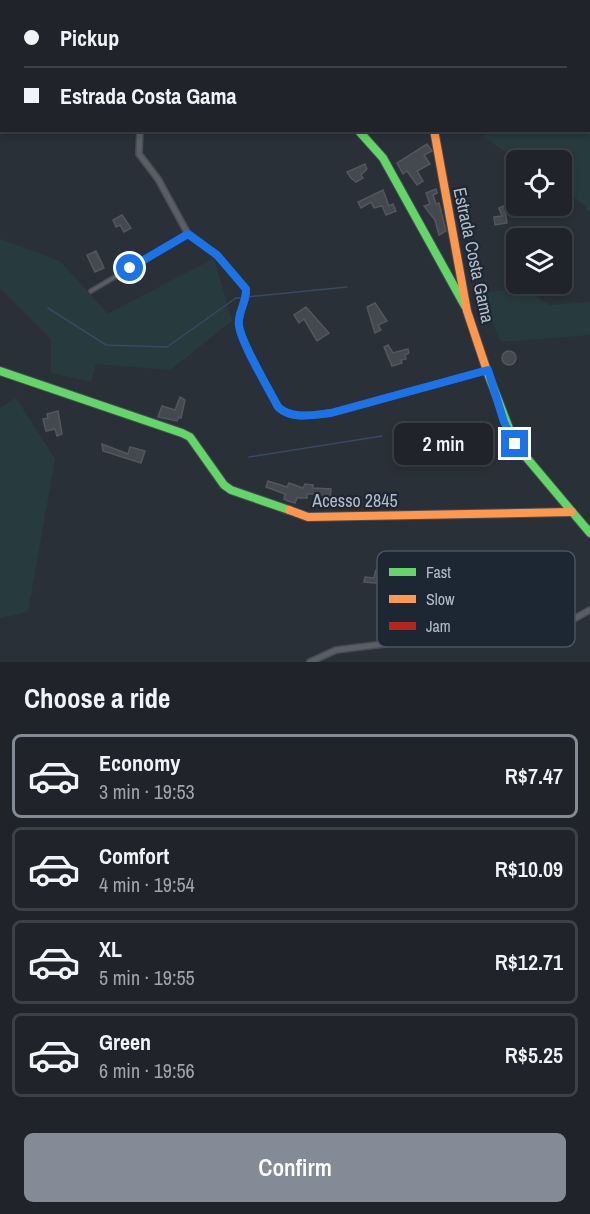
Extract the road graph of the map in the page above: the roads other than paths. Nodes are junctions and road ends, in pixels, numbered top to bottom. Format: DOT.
graph roads {
  1 [pos="140,132"];
  2 [pos="360,132"];
  3 [pos="434,132"];
  4 [pos="188,234"];
  5 [pos="459,257"];
  6 [pos="439,258"];
  7 [pos="91,291"];
  8 [pos="467,310"];
  9 [pos="0,370"];
  10 [pos="488,370"];
  11 [pos="572,512"];
  12 [pos="590,533"];
  13 [pos="590,610"];
  14 [pos="575,618"];
  15 [pos="377,645"];
  16 [pos="310,662"];
  1 -- 4 [label="street"];
  2 -- 6 [label="main road"];
  3 -- 5 [label="main road, Estrada Costa Gama"];
  4 -- 7 [label="lane"];
  4 -- 10 [label="street"];
  5 -- 6 [label="main road"];
  5 -- 8 [label="main road, Estrada Costa Gama"];
  6 -- 8 [label="main road"];
  8 -- 10 [label="main road, Estrada Costa Gama"];
  9 -- 11 [label="main road, Acesso 2845"];
  10 -- 11 [label="main road, Estrada Costa Gama"];
  11 -- 12 [label="main road, Estrada Costa Gama"];
  13 -- 14 [label="street"];
  15 -- 16 [label="street"];
}
